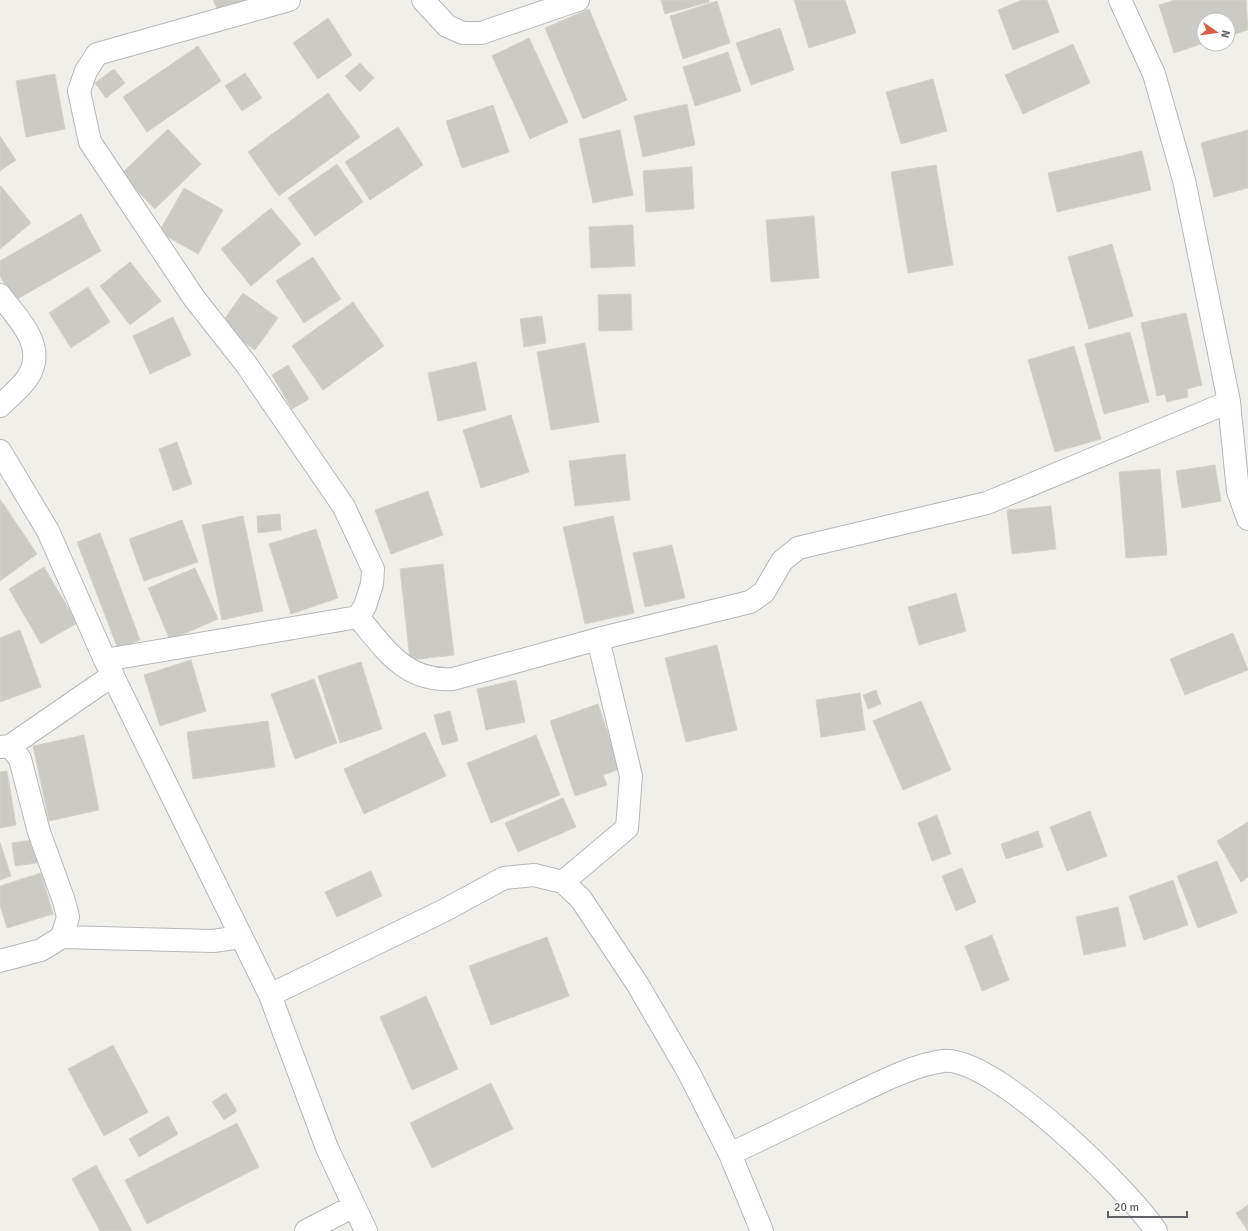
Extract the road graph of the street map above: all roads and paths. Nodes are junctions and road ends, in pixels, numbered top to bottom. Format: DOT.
graph roads {
  1 [pos="290,0"];
  2 [pos="422,0"];
  3 [pos="578,0"];
  4 [pos="1120,0"];
  5 [pos="543,6"];
  6 [pos="0,295"];
  7 [pos="1229,402"];
  8 [pos="0,406"];
  9 [pos="0,451"];
  10 [pos="1248,519"];
  11 [pos="358,617"];
  12 [pos="598,640"];
  13 [pos="109,667"];
  14 [pos="5,747"];
  15 [pos="563,882"];
  16 [pos="62,937"];
  17 [pos="241,937"];
  18 [pos="0,961"];
  19 [pos="270,996"];
  20 [pos="730,1154"];
  21 [pos="354,1206"];
  22 [pos="306,1231"];
  23 [pos="366,1231"];
  24 [pos="762,1231"];
  25 [pos="1156,1231"];
  1 -- 11 [label="street"];
  2 -- 5 [label="street"];
  3 -- 5 [label="street"];
  4 -- 7 [label="street"];
  6 -- 8 [label="street"];
  7 -- 10 [label="street"];
  7 -- 12 [label="street"];
  9 -- 13 [label="street"];
  11 -- 12 [label="street"];
  11 -- 13 [label="street"];
  12 -- 15 [label="street"];
  13 -- 14 [label="street"];
  13 -- 17 [label="street"];
  14 -- 16 [label="street"];
  15 -- 19 [label="street"];
  15 -- 20 [label="street"];
  16 -- 17 [label="street"];
  16 -- 18 [label="street"];
  17 -- 19 [label="street"];
  19 -- 21 [label="street"];
  20 -- 24 [label="street"];
  20 -- 25 [label="street"];
  21 -- 22 [label="street"];
  21 -- 23 [label="street"];
}
